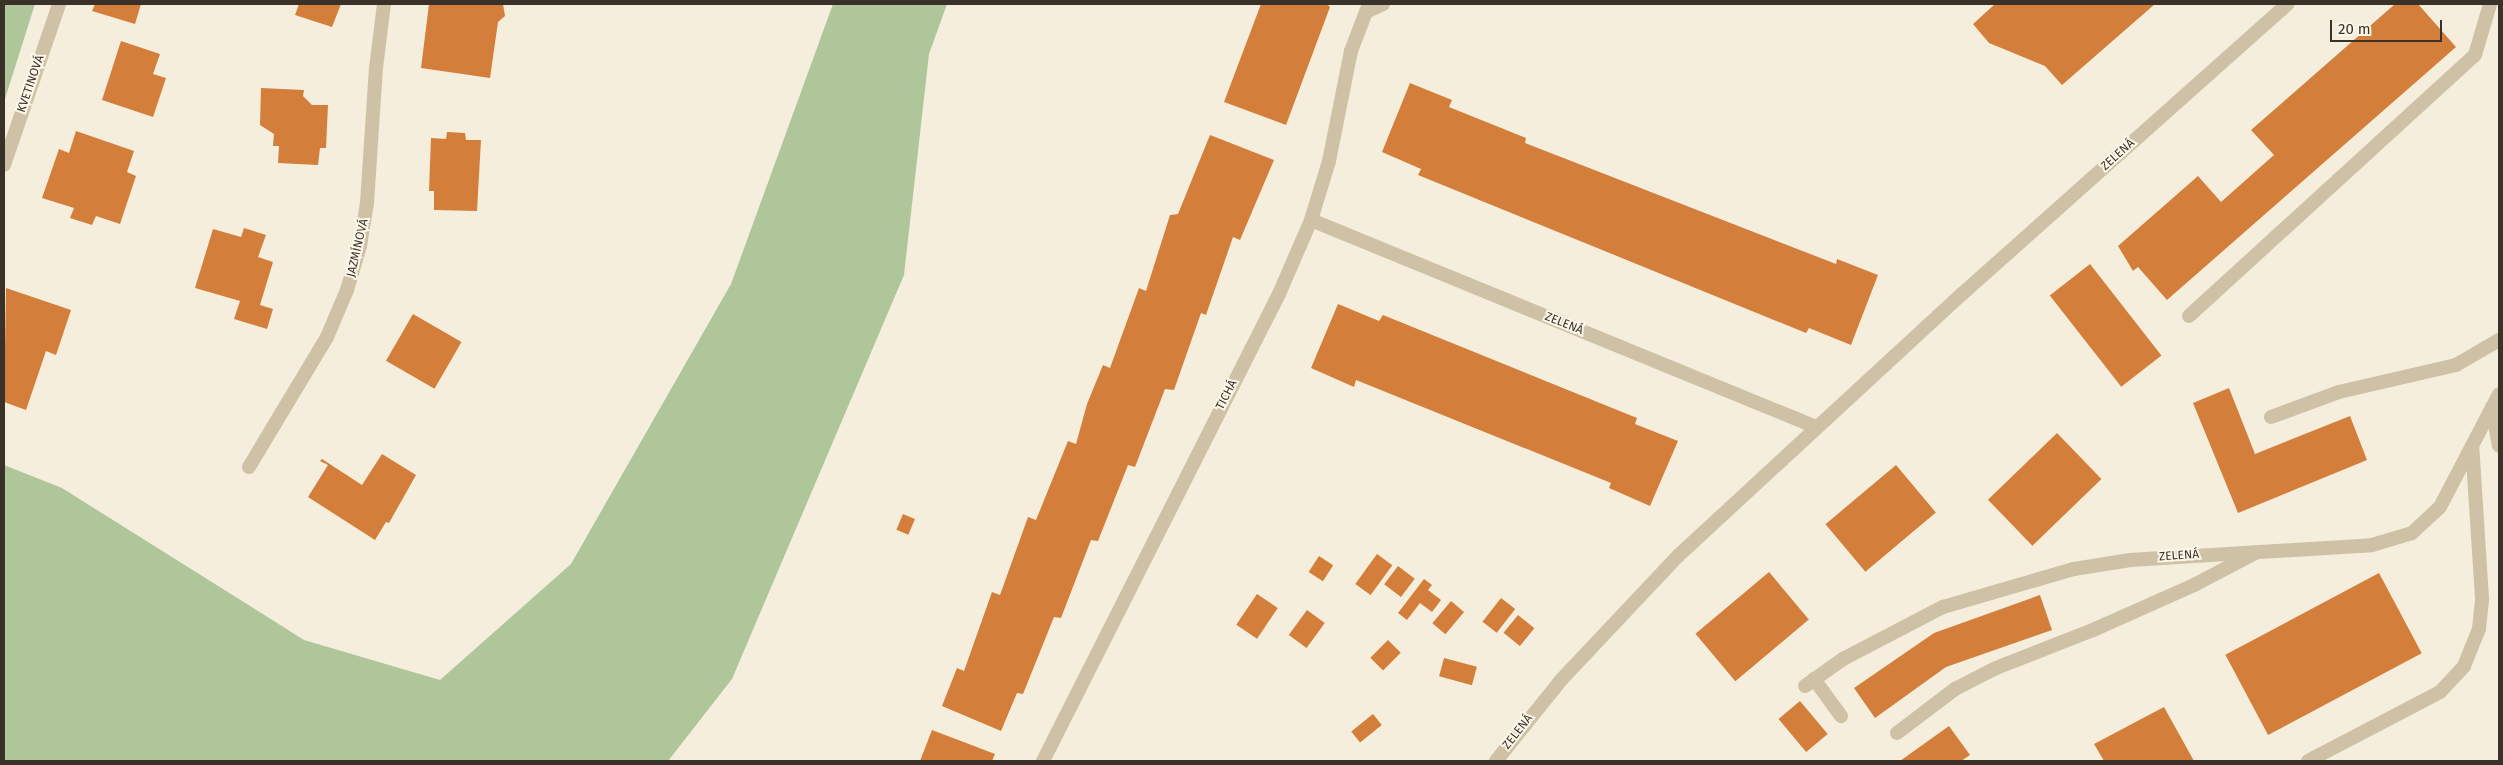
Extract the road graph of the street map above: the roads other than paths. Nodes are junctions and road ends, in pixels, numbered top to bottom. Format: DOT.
graph roads {
  1 [pos="58,4"];
  2 [pos="384,4"];
  3 [pos="1382,4"];
  4 [pos="2286,4"];
  5 [pos="2490,4"];
  6 [pos="1367,8"];
  7 [pos="2499,11"];
  8 [pos="2488,22"];
  9 [pos="4,165"];
  10 [pos="1311,220"];
  11 [pos="2189,316"];
  12 [pos="2499,340"];
  13 [pos="2499,394"];
  14 [pos="2492,407"];
  15 [pos="2272,417"];
  16 [pos="1816,427"];
  17 [pos="2499,445"];
  18 [pos="2472,446"];
  19 [pos="249,467"];
  20 [pos="2258,552"];
  21 [pos="1841,716"];
  22 [pos="1897,733"];
  23 [pos="1044,761"];
  24 [pos="1496,761"];
  25 [pos="2308,761"];
  1 -- 9 [label="street, KVETINOVÁ"];
  2 -- 19 [label="street, JAZMÍNOVÁ"];
  3 -- 6 [label="street, TICHÁ"];
  4 -- 16 [label="street, ZELENÁ"];
  5 -- 8 [label="street"];
  6 -- 10 [label="street, TICHÁ"];
  7 -- 8 [label="street"];
  8 -- 11 [label="street"];
  10 -- 16 [label="street, ZELENÁ"];
  10 -- 23 [label="street, TICHÁ"];
  12 -- 15 [label="street"];
  13 -- 14 [label="street, ZELENÁ"];
  14 -- 17 [label="street"];
  14 -- 18 [label="street, ZELENÁ"];
  16 -- 24 [label="street, ZELENÁ"];
  18 -- 20 [label="street, ZELENÁ"];
  18 -- 25 [label="street"];
  20 -- 21 [label="street, ZELENÁ"];
  20 -- 22 [label="street"];
}
